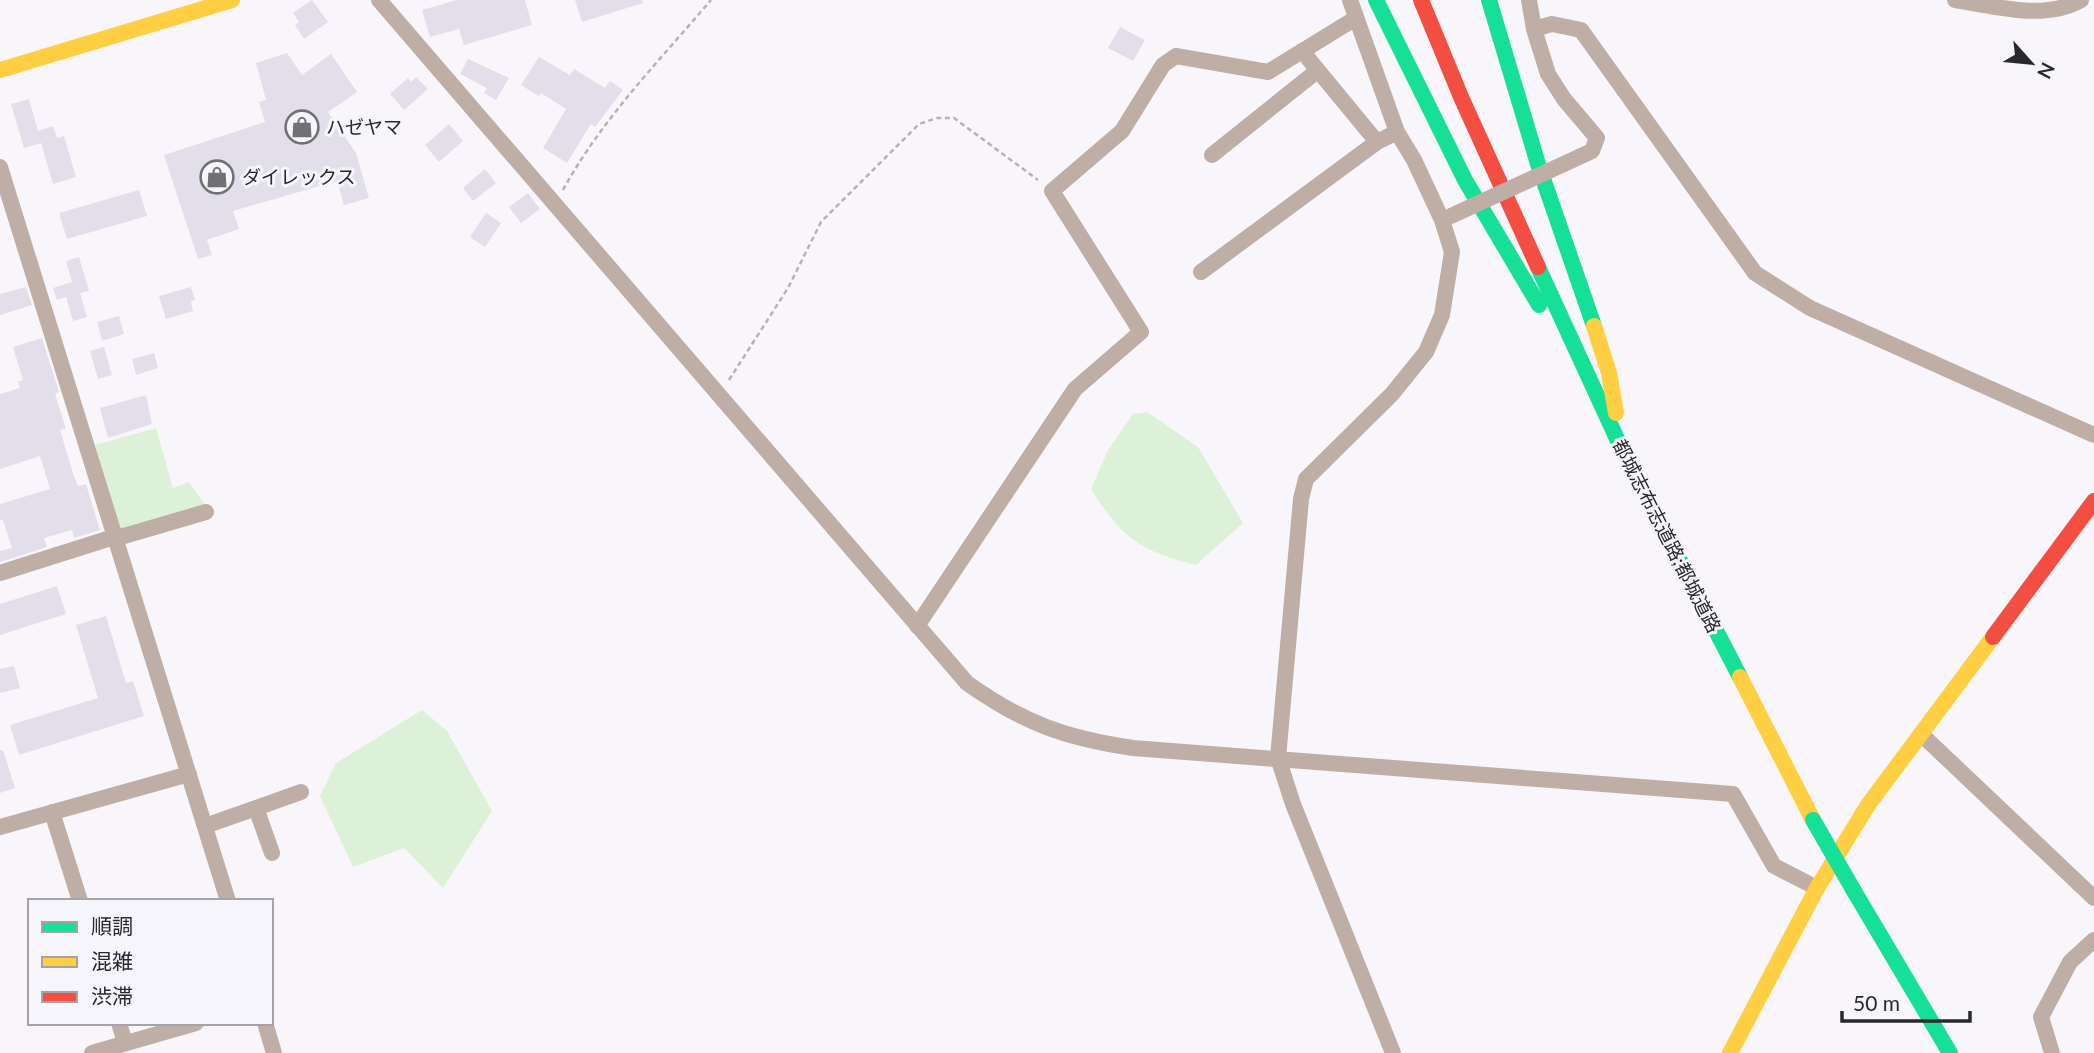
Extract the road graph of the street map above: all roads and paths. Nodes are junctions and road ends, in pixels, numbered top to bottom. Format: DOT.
graph roads {
  1 [pos="232,0"];
  2 [pos="379,0"];
  3 [pos="711,0"];
  4 [pos="1376,0"];
  5 [pos="1421,0"];
  6 [pos="1489,0"];
  7 [pos="1529,0"];
  8 [pos="1955,0"];
  9 [pos="2081,0"];
  10 [pos="1346,1"];
  11 [pos="200,5"];
  12 [pos="1356,18"];
  13 [pos="1534,29"];
  14 [pos="1302,51"];
  15 [pos="0,70"];
  16 [pos="1317,71"];
  17 [pos="1397,132"];
  18 [pos="1377,142"];
  19 [pos="1212,155"];
  20 [pos="0,167"];
  21 [pos="1052,191"];
  22 [pos="555,203"];
  23 [pos="1447,218"];
  24 [pos="1201,272"];
  25 [pos="719,396"];
  26 [pos="2094,435"];
  27 [pos="1618,440"];
  28 [pos="2094,501"];
  29 [pos="206,512"];
  30 [pos="117,537"];
  31 [pos="0,573"];
  32 [pos="917,626"];
  33 [pos="1921,734"];
  34 [pos="1278,758"];
  35 [pos="189,774"];
  36 [pos="301,792"];
  37 [pos="257,808"];
  38 [pos="52,812"];
  39 [pos="205,826"];
  40 [pos="0,827"];
  41 [pos="272,853"];
  42 [pos="1817,888"];
  43 [pos="2094,898"];
  44 [pos="79,899"];
  45 [pos="227,899"];
  46 [pos="2094,940"];
  47 [pos="120,1025"];
  48 [pos="189,1025"];
  49 [pos="266,1025"];
  50 [pos="125,1043"];
  51 [pos="92,1053"];
  52 [pos="274,1053"];
  53 [pos="1393,1053"];
  54 [pos="1730,1053"];
  55 [pos="1950,1053"];
  56 [pos="2052,1053"];
  1 -- 11 [label="main road"];
  2 -- 22 [label="street"];
  3 -- 22 [label="path"];
  4 -- 27 [label="main road"];
  5 -- 27 [label="main road, 都城志布志道路;都城道路"];
  6 -- 27 [label="main road"];
  7 -- 13 [label="street"];
  8 -- 9 [label="street"];
  10 -- 12 [label="street"];
  11 -- 15 [label="main road"];
  12 -- 14 [label="street"];
  12 -- 17 [label="street"];
  13 -- 23 [label="street, bridge"];
  13 -- 26 [label="street"];
  14 -- 16 [label="street"];
  14 -- 21 [label="street"];
  16 -- 18 [label="street"];
  16 -- 19 [label="street"];
  17 -- 18 [label="street"];
  17 -- 23 [label="street"];
  18 -- 24 [label="street"];
  20 -- 30 [label="street"];
  21 -- 25 [label="path"];
  21 -- 32 [label="street"];
  22 -- 25 [label="street"];
  23 -- 34 [label="street"];
  25 -- 32 [label="street"];
  27 -- 55 [label="main road, 都城志布志道路;都城道路, bridge"];
  28 -- 33 [label="main road"];
  29 -- 30 [label="street"];
  30 -- 31 [label="street"];
  30 -- 35 [label="street"];
  32 -- 34 [label="street"];
  33 -- 42 [label="main road"];
  33 -- 43 [label="street"];
  34 -- 42 [label="street"];
  34 -- 53 [label="street"];
  35 -- 38 [label="street"];
  35 -- 39 [label="street"];
  36 -- 37 [label="street"];
  37 -- 39 [label="street"];
  37 -- 41 [label="street"];
  38 -- 40 [label="street"];
  38 -- 44 [label="street"];
  39 -- 45 [label="street"];
  42 -- 54 [label="main road"];
  46 -- 56 [label="street"];
  47 -- 50 [label="street"];
  48 -- 50 [label="street"];
  49 -- 52 [label="street"];
  50 -- 51 [label="street"];
}
